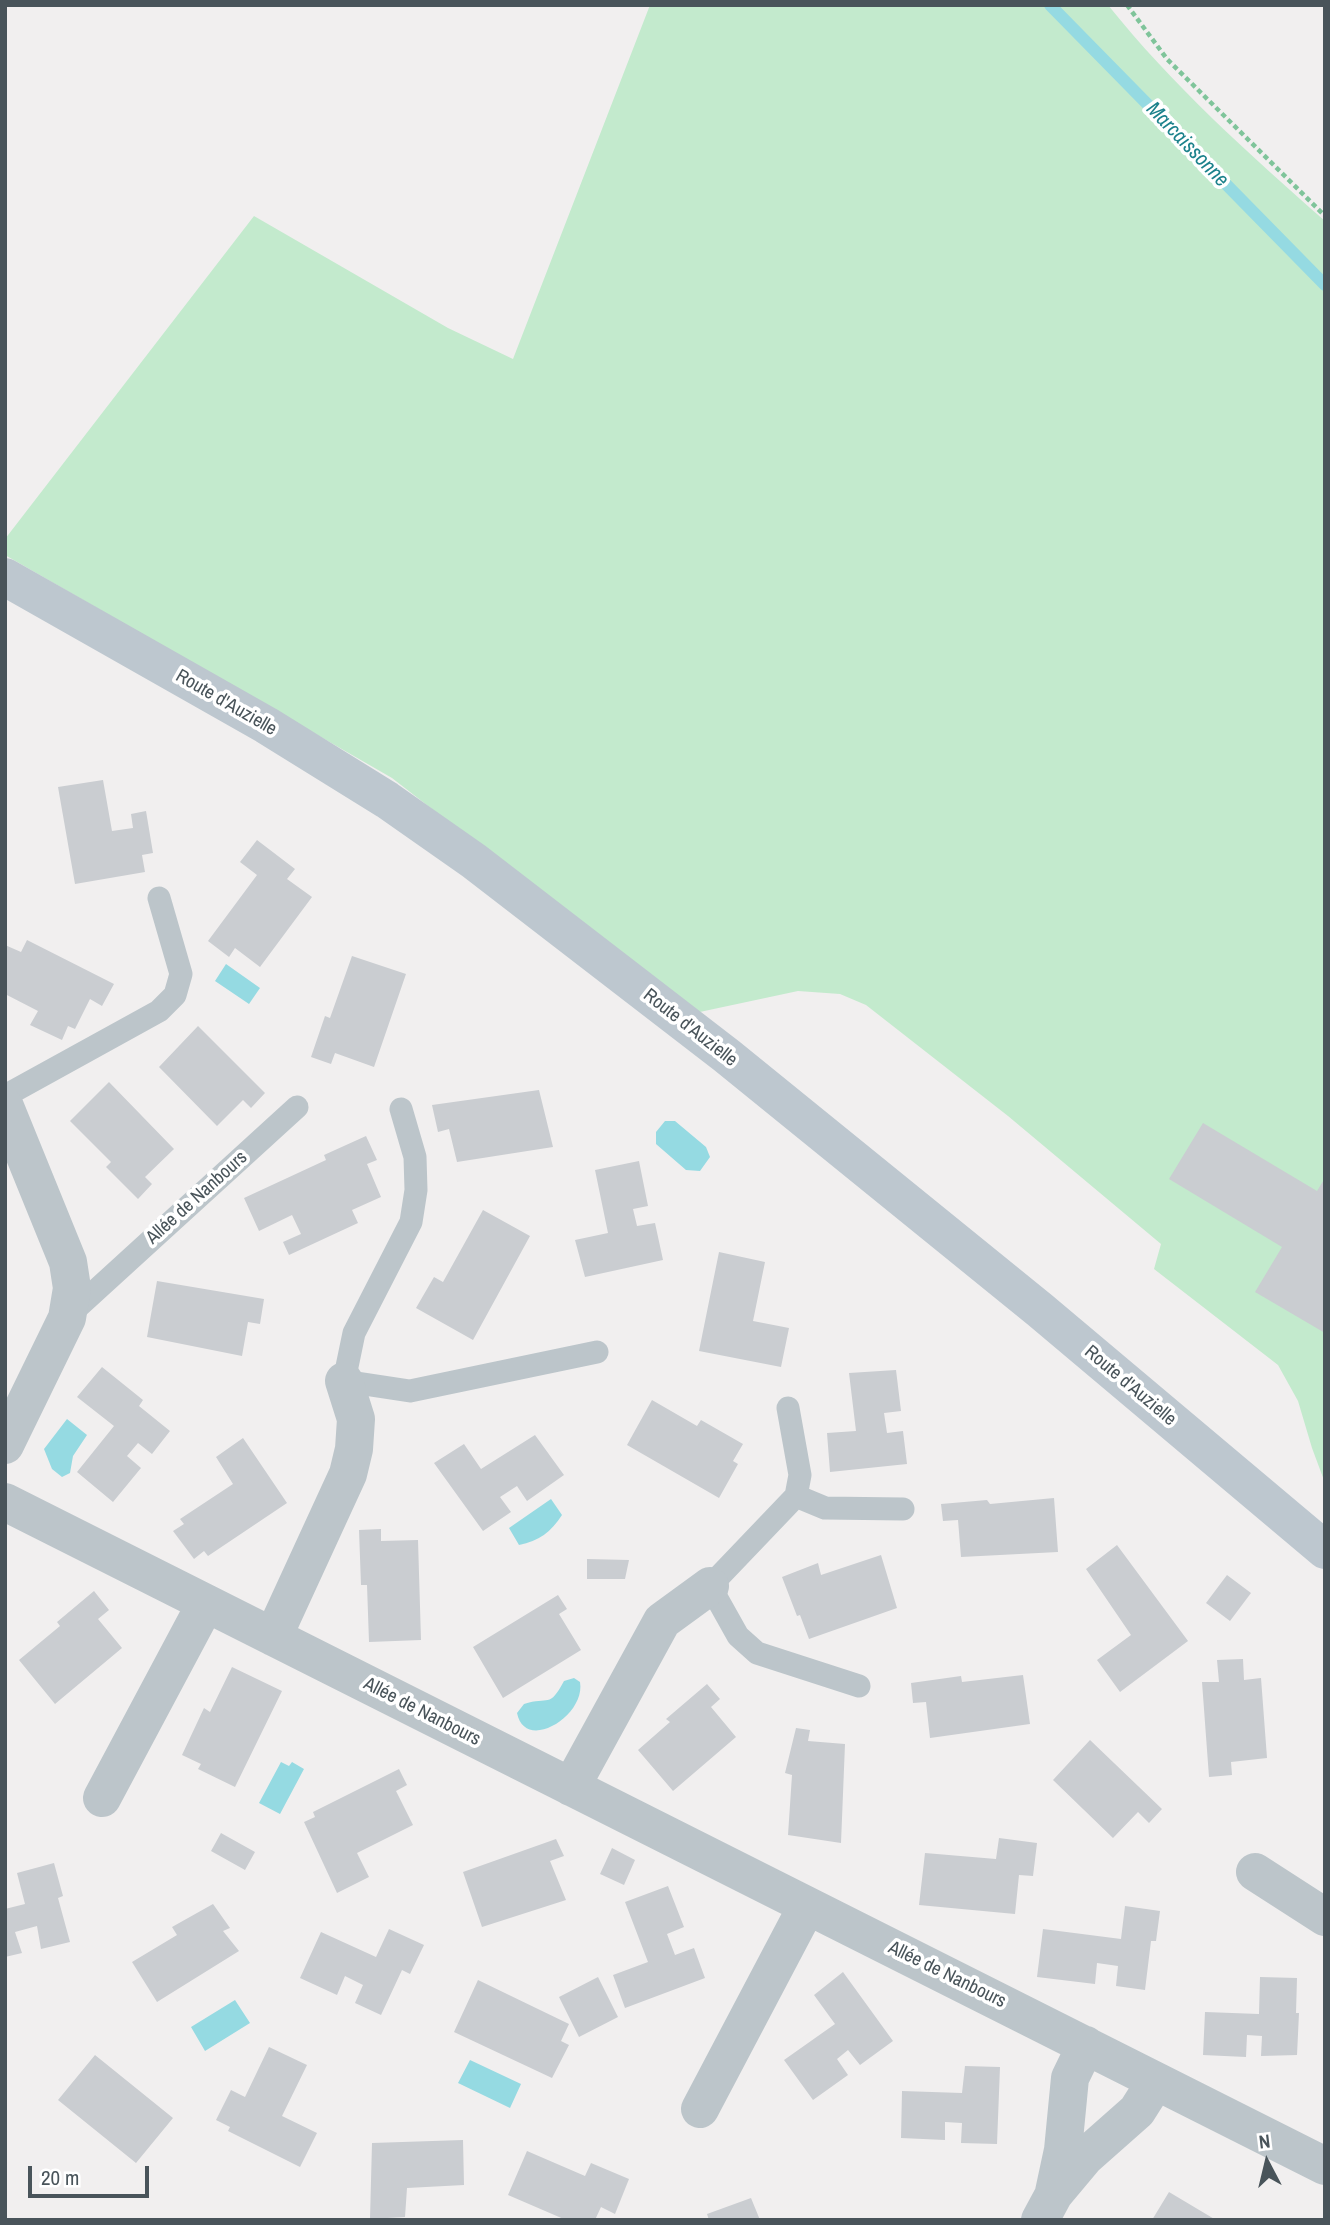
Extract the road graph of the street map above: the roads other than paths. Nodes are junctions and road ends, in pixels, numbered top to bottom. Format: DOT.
graph roads {
  1 [pos="5,577"];
  2 [pos="159,898"];
  3 [pos="5,1096"];
  4 [pos="5,1107"];
  5 [pos="297,1107"];
  6 [pos="401,1109"];
  7 [pos="66,1318"];
  8 [pos="597,1352"];
  9 [pos="344,1381"];
  10 [pos="788,1408"];
  11 [pos="5,1446"];
  12 [pos="796,1496"];
  13 [pos="5,1502"];
  14 [pos="904,1509"];
  15 [pos="1325,1550"];
  16 [pos="710,1586"];
  17 [pos="206,1603"];
  18 [pos="273,1637"];
  19 [pos="859,1686"];
  20 [pos="571,1787"];
  21 [pos="102,1798"];
  22 [pos="1255,1872"];
  23 [pos="807,1906"];
  24 [pos="1325,1917"];
  25 [pos="1086,2045"];
  26 [pos="1156,2081"];
  27 [pos="700,2109"];
  28 [pos="1325,2166"];
  29 [pos="1047,2207"];
  1 -- 15 [label="street, Route d'Auzielle"];
  2 -- 3 [label="lane"];
  4 -- 7 [label="street, Allée de Nanbours"];
  5 -- 7 [label="lane, Allée de Nanbours"];
  6 -- 9 [label="lane"];
  7 -- 11 [label="street, Allée de Nanbours"];
  8 -- 9 [label="lane"];
  9 -- 18 [label="street"];
  10 -- 12 [label="lane"];
  12 -- 14 [label="lane"];
  12 -- 16 [label="lane"];
  13 -- 17 [label="street, Allée de Nanbours"];
  16 -- 19 [label="lane"];
  16 -- 20 [label="street"];
  17 -- 18 [label="street, Allée de Nanbours"];
  17 -- 21 [label="street"];
  18 -- 20 [label="street, Allée de Nanbours"];
  20 -- 23 [label="street, Allée de Nanbours"];
  22 -- 24 [label="street"];
  23 -- 25 [label="street, Allée de Nanbours"];
  23 -- 27 [label="street"];
  25 -- 26 [label="street, Allée de Nanbours"];
  25 -- 29 [label="street"];
  26 -- 28 [label="street, Allée de Nanbours"];
  26 -- 29 [label="street"];
}
